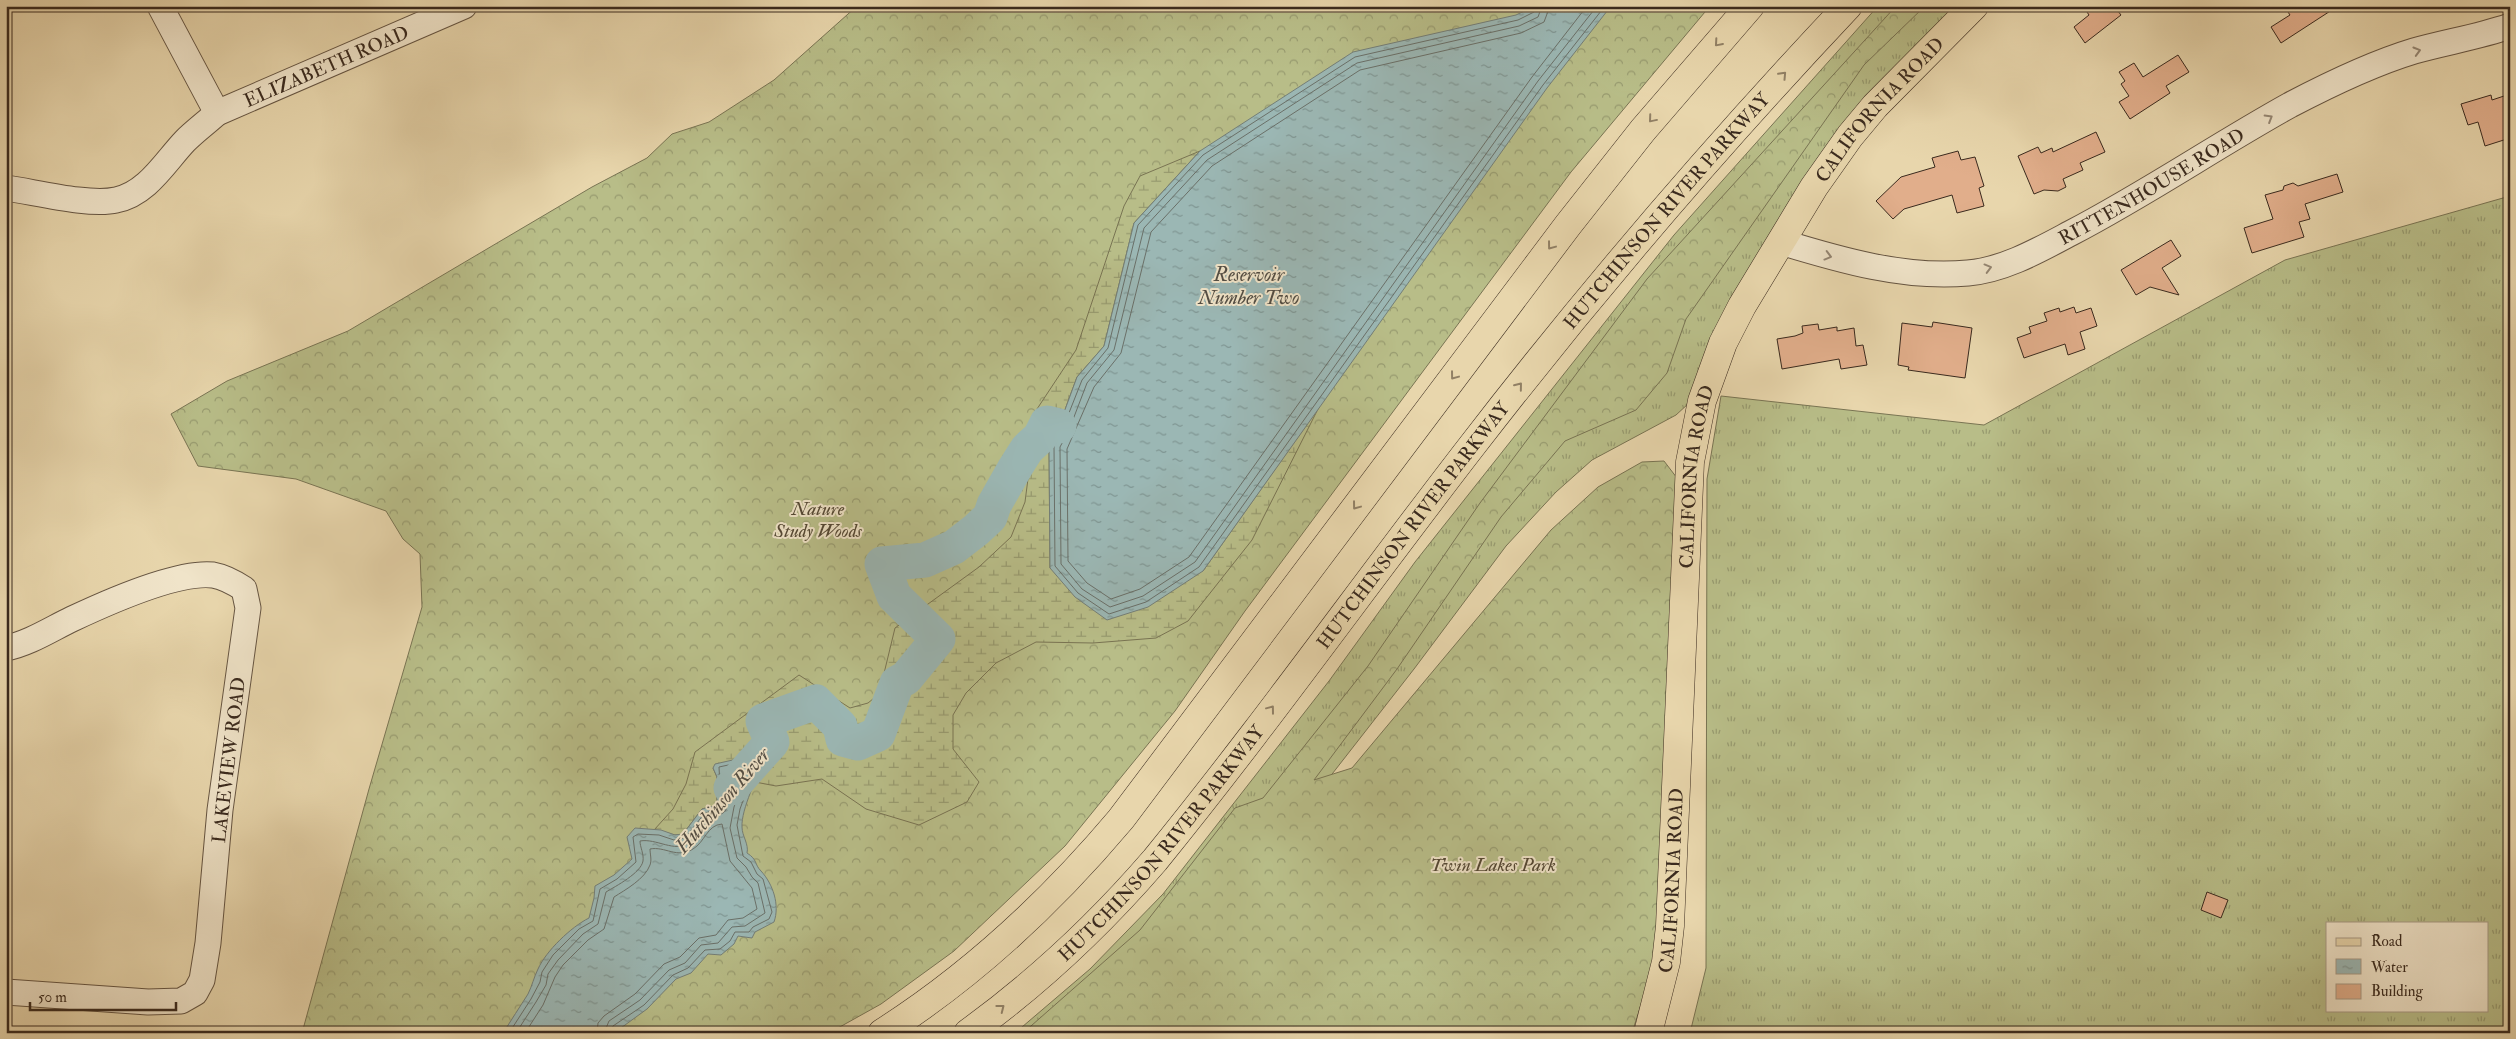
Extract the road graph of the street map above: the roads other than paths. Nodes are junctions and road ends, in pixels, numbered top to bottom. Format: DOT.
graph roads {
  1 [pos="160,6"];
  2 [pos="464,6"];
  3 [pos="1750,6"];
  4 [pos="1848,6"];
  5 [pos="1974,6"];
  6 [pos="2510,26"];
  7 [pos="216,113"];
  8 [pos="6,188"];
  9 [pos="1781,242"];
  10 [pos="6,648"];
  11 [pos="6,992"];
  12 [pos="882,1033"];
  13 [pos="968,1033"];
  14 [pos="1648,1033"];
  1 -- 7 [label="street"];
  2 -- 7 [label="street, ELIZABETH ROAD"];
  3 -- 12 [label="main road, one-way"];
  13 -- 4 [label="main road, HUTCHINSON RIVER PARKWAY, one-way"];
  5 -- 9 [label="main road, CALIFORNIA ROAD"];
  9 -- 6 [label="street, RITTENHOUSE ROAD, one-way"];
  7 -- 8 [label="street, ELIZABETH ROAD"];
  9 -- 14 [label="main road, CALIFORNIA ROAD"];
  10 -- 11 [label="street, LAKEVIEW ROAD"];
}
